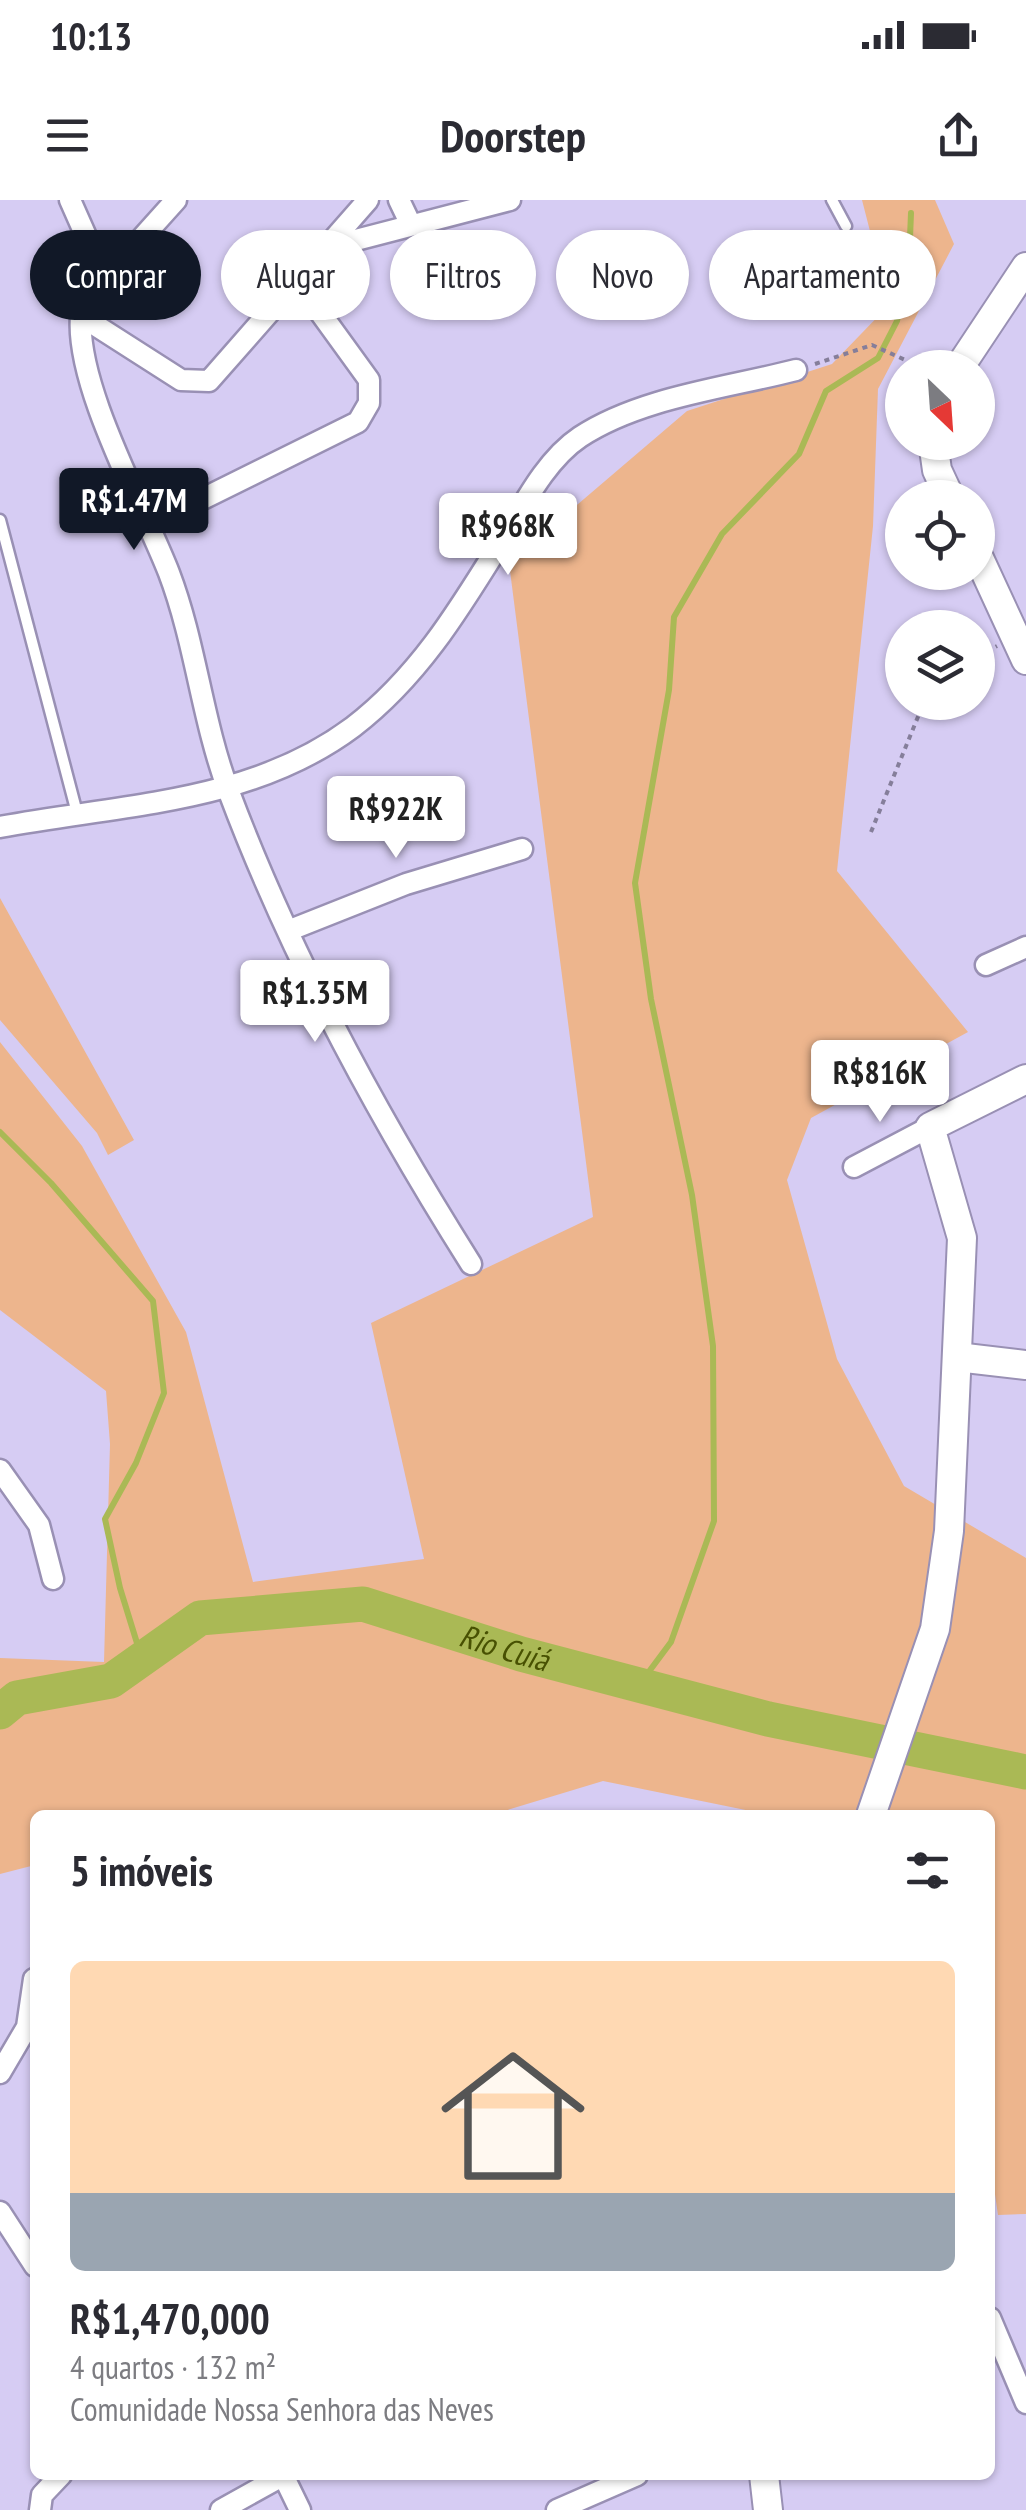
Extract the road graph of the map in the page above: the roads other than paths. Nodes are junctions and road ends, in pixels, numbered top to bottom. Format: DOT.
graph roads {
  1 [pos="70,200"];
  2 [pos="176,200"];
  3 [pos="368,200"];
  4 [pos="399,200"];
  5 [pos="510,200"];
  6 [pos="832,200"];
  7 [pos="410,223"];
  8 [pos="846,226"];
  9 [pos="83,230"];
  10 [pos="149,230"];
  11 [pos="343,230"];
  12 [pos="370,235"];
  13 [pos="1026,268"];
  14 [pos="81,320"];
  15 [pos="87,320"];
  16 [pos="265,320"];
  17 [pos="326,320"];
  18 [pos="972,350"];
  19 [pos="796,370"];
  20 [pos="0,520"];
  21 [pos="150,524"];
  22 [pos="994,590"];
  23 [pos="1026,660"];
  24 [pos="228,790"];
  25 [pos="76,813"];
  26 [pos="0,827"];
  27 [pos="522,849"];
  28 [pos="290,930"];
  29 [pos="1026,947"];
  30 [pos="986,965"];
  31 [pos="1026,1079"];
  32 [pos="930,1126"];
  33 [pos="854,1168"];
  34 [pos="471,1264"];
  35 [pos="957,1349"];
  36 [pos="1026,1365"];
  37 [pos="0,1470"];
  38 [pos="52,1579"];
  39 [pos="873,1810"];
  40 [pos="30,2006"];
  41 [pos="0,2073"];
  42 [pos="0,2212"];
  43 [pos="30,2258"];
  44 [pos="995,2330"];
  45 [pos="1026,2403"];
  46 [pos="56,2480"];
  47 [pos="274,2480"];
  48 [pos="285,2480"];
  49 [pos="626,2480"];
  50 [pos="752,2480"];
  51 [pos="764,2480"];
  52 [pos="40,2510"];
  53 [pos="222,2510"];
  54 [pos="300,2510"];
  55 [pos="557,2510"];
  56 [pos="767,2510"];
  1 -- 9 [label="street"];
  2 -- 10 [label="street"];
  3 -- 11 [label="street"];
  4 -- 7 [label="street"];
  5 -- 7 [label="street"];
  6 -- 8 [label="lane"];
  7 -- 12 [label="street"];
  13 -- 18 [label="main road"];
  14 -- 21 [label="street"];
  15 -- 16 [label="street"];
  17 -- 21 [label="street"];
  19 -- 24 [label="street"];
  20 -- 25 [label="lane"];
  21 -- 24 [label="street"];
  22 -- 23 [label="main road"];
  24 -- 25 [label="street"];
  24 -- 28 [label="street"];
  25 -- 26 [label="street"];
  27 -- 28 [label="street"];
  28 -- 34 [label="street"];
  29 -- 30 [label="street"];
  31 -- 32 [label="main road"];
  32 -- 33 [label="street"];
  32 -- 35 [label="main road"];
  35 -- 36 [label="main road"];
  35 -- 39 [label="main road"];
  37 -- 38 [label="street"];
  40 -- 41 [label="street"];
  42 -- 43 [label="street"];
  44 -- 45 [label="street"];
  46 -- 52 [label="street"];
  47 -- 53 [label="street"];
  48 -- 54 [label="street"];
  49 -- 55 [label="street"];
  50 -- 56 [label="street"];
  51 -- 56 [label="main road"];
}
